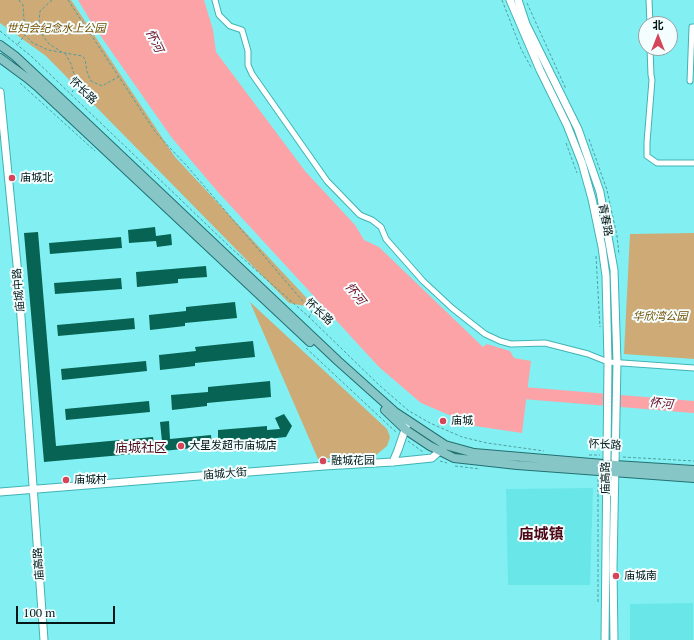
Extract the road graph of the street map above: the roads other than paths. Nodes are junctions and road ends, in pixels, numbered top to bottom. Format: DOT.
graph roads {
  1 [pos="215,0"];
  2 [pos="510,0"];
  3 [pos="518,0"];
  4 [pos="649,0"];
  5 [pos="650,16"];
  6 [pos="694,27"];
  7 [pos="0,46"];
  8 [pos="650,56"];
  9 [pos="0,58"];
  10 [pos="690,81"];
  11 [pos="0,92"];
  12 [pos="694,163"];
  13 [pos="608,362"];
  14 [pos="617,362"];
  15 [pos="694,368"];
  16 [pos="408,421"];
  17 [pos="404,434"];
  18 [pos="443,448"];
  19 [pos="615,456"];
  20 [pos="393,462"];
  21 [pos="609,468"];
  22 [pos="694,470"];
  23 [pos="694,478"];
  24 [pos="33,488"];
  25 [pos="0,492"];
  26 [pos="44,640"];
  27 [pos="605,640"];
  28 [pos="614,640"];
  1 -- 13 [label="street"];
  2 -- 13 [label="main road, 青春路"];
  3 -- 14 [label="main road, 青春路"];
  4 -- 5 [label="street"];
  6 -- 10 [label="street"];
  7 -- 16 [label="main road, 怀长路"];
  8 -- 12 [label="street"];
  9 -- 17 [label="main road, 怀长路"];
  11 -- 24 [label="main road, 庙城中路"];
  13 -- 14 [label="street"];
  13 -- 21 [label="main road, 青春路"];
  14 -- 15 [label="street"];
  14 -- 19 [label="main road, 青春路"];
  16 -- 17 [label="main road"];
  16 -- 18 [label="main road, 怀长路"];
  17 -- 18 [label="main road, 怀长路"];
  17 -- 20 [label="main road"];
  18 -- 20 [label="main road, 庙城大街"];
  18 -- 21 [label="main road, 怀长路"];
  19 -- 21 [label="main road, 庙高路"];
  20 -- 24 [label="main road, 庙城大街"];
  21 -- 22 [label="main road, 怀长路"];
  21 -- 23 [label="main road, 怀长路"];
  21 -- 27 [label="main road, 庙高路"];
  21 -- 28 [label="main road, 庙高路"];
  24 -- 25 [label="main road, 庙城大街"];
  24 -- 26 [label="main road, 庙高路"];
}
